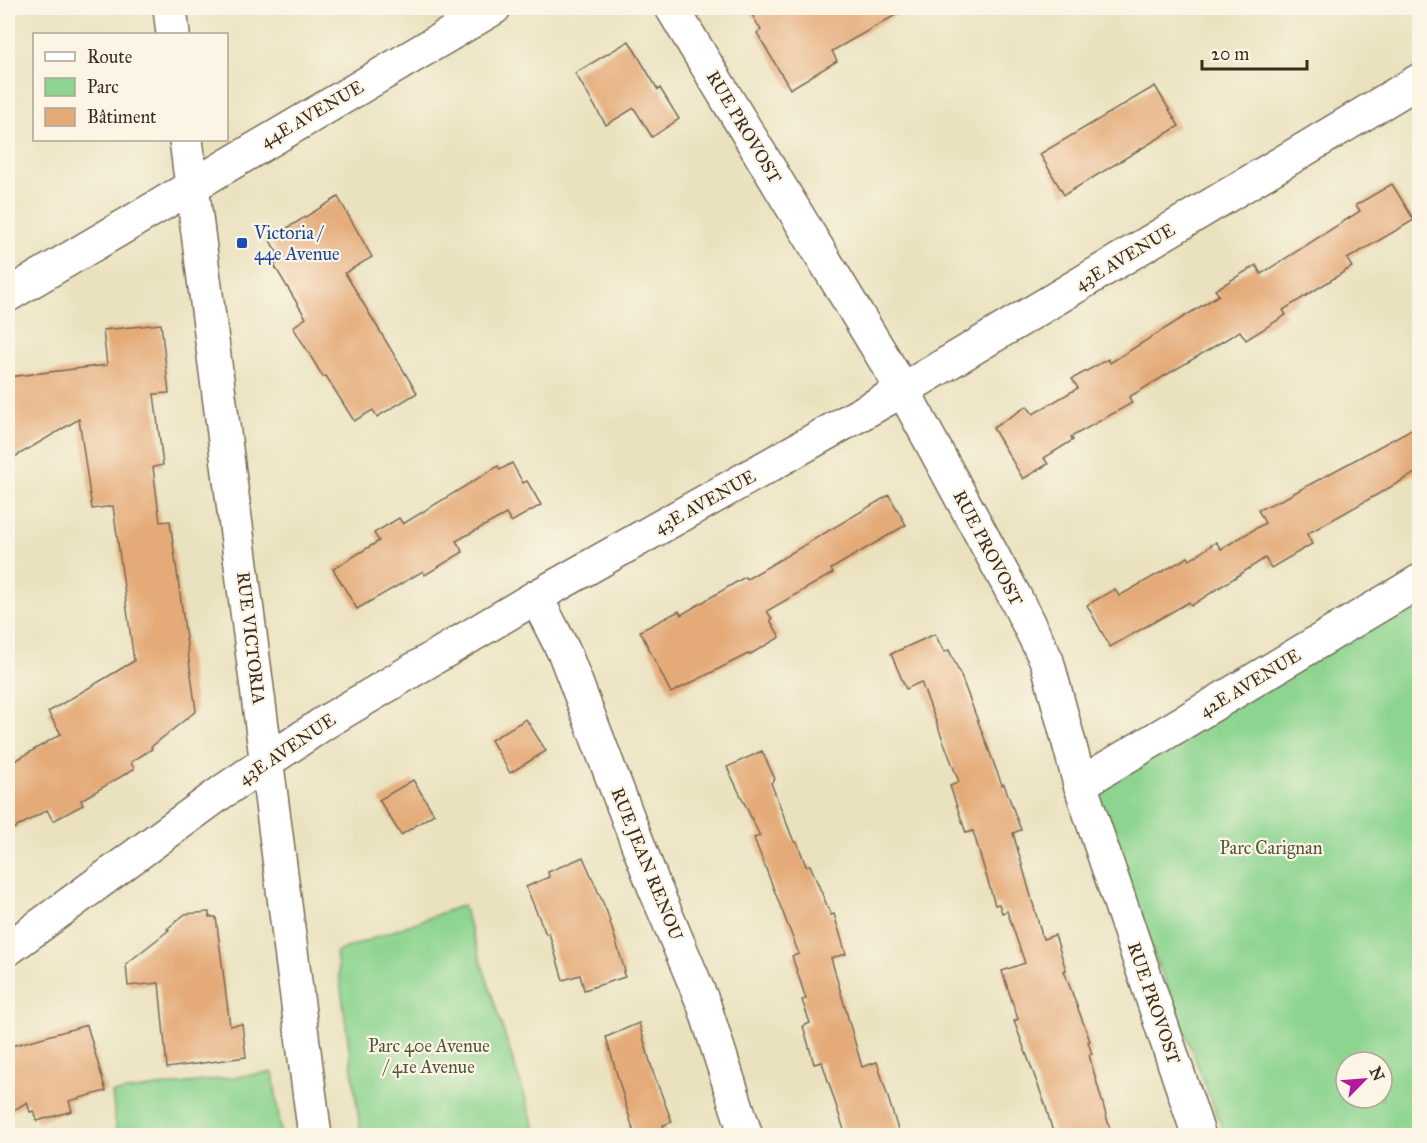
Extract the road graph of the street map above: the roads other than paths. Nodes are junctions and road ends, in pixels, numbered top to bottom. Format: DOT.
graph roads {
  1 [pos="170,8"];
  2 [pos="494,8"];
  3 [pos="672,8"];
  4 [pos="173,33"];
  5 [pos="1419,80"];
  6 [pos="186,141"];
  7 [pos="192,187"];
  8 [pos="8,295"];
  9 [pos="903,390"];
  10 [pos="1419,581"];
  11 [pos="536,597"];
  12 [pos="267,762"];
  13 [pos="1080,784"];
  14 [pos="8,949"];
  15 [pos="315,1136"];
  16 [pos="746,1136"];
  17 [pos="1199,1136"];
  1 -- 4 [label="street"];
  2 -- 7 [label="street, 44E AVENUE"];
  3 -- 9 [label="street, RUE PROVOST"];
  5 -- 9 [label="street, 43E AVENUE"];
  6 -- 7 [label="street, RUE VICTORIA"];
  7 -- 8 [label="street, 44E AVENUE"];
  7 -- 12 [label="street, RUE VICTORIA"];
  9 -- 11 [label="street, 43E AVENUE"];
  9 -- 13 [label="street, RUE PROVOST"];
  10 -- 13 [label="street, 42E AVENUE"];
  11 -- 12 [label="street, 43E AVENUE"];
  11 -- 16 [label="street, RUE JEAN RENOU"];
  12 -- 14 [label="street, 43E AVENUE"];
  12 -- 15 [label="street, RUE VICTORIA"];
  13 -- 17 [label="street, RUE PROVOST"];
}
